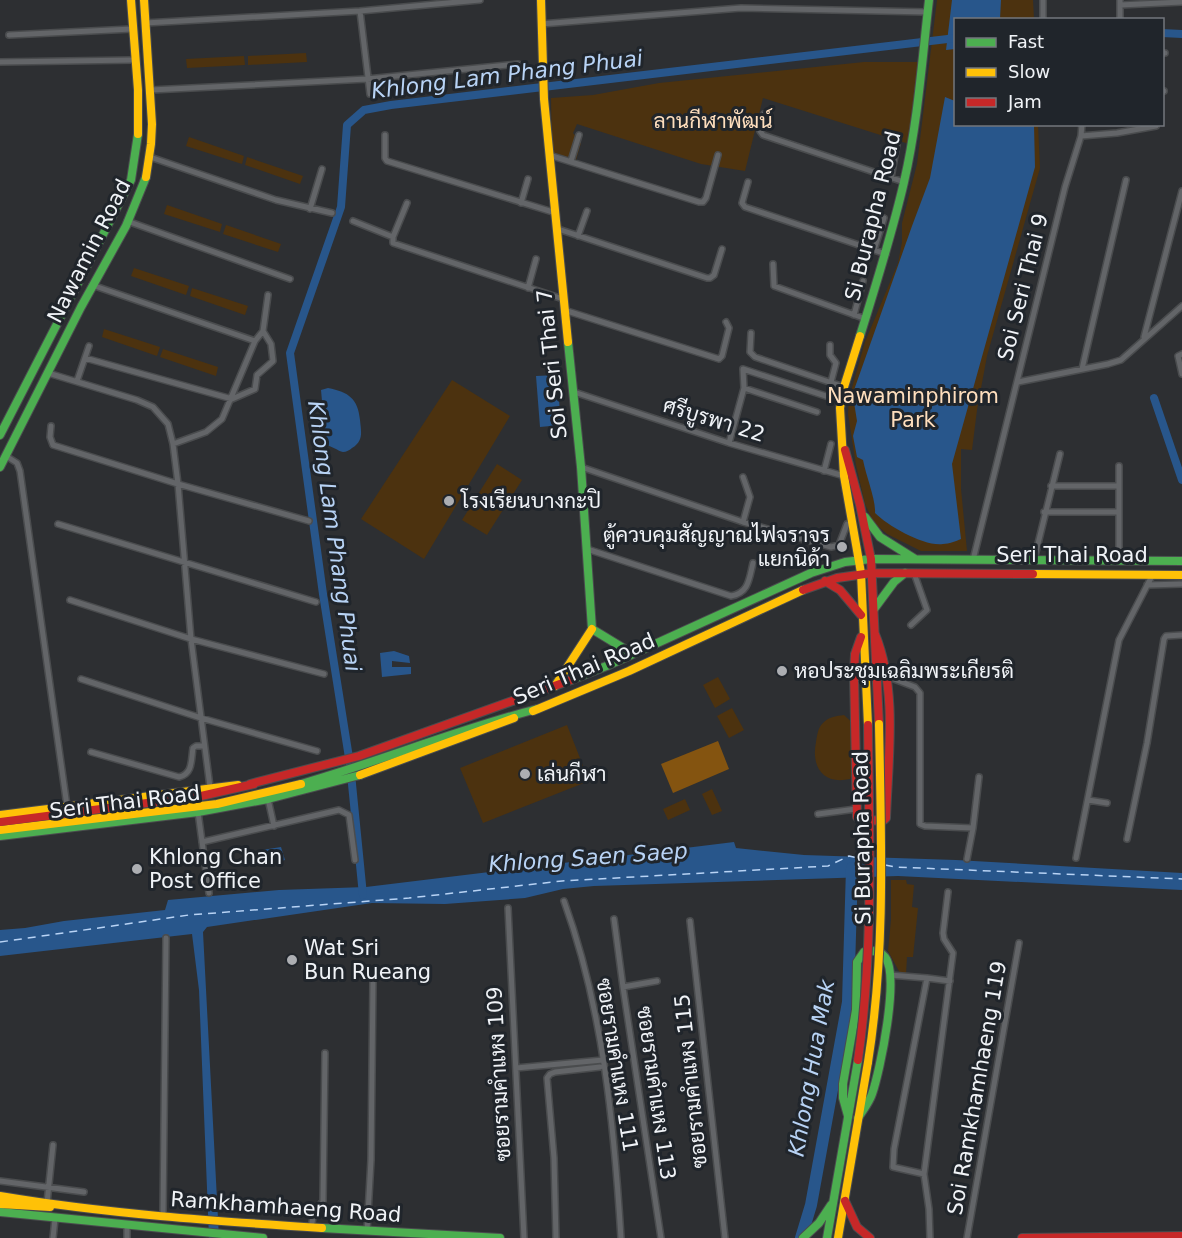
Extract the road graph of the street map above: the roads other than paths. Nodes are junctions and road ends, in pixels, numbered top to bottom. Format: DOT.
graph roads {
  1 [pos="131,0"];
  2 [pos="144,0"];
  3 [pos="480,0"];
  4 [pos="541,0"];
  5 [pos="929,0"];
  6 [pos="1043,0"];
  7 [pos="1120,2"];
  8 [pos="1182,2"];
  9 [pos="360,11"];
  10 [pos="927,12"];
  11 [pos="1043,18"];
  12 [pos="1120,18"];
  13 [pos="145,23"];
  14 [pos="541,24"];
  15 [pos="132,29"];
  16 [pos="9,35"];
  17 [pos="134,60"];
  18 [pos="0,62"];
  19 [pos="518,64"];
  20 [pos="368,79"];
  21 [pos="151,90"];
  22 [pos="370,94"];
  23 [pos="764,114"];
  24 [pos="1082,126"];
  25 [pos="1117,126"];
  26 [pos="1156,126"];
  27 [pos="1117,133"];
  28 [pos="385,135"];
  29 [pos="579,135"];
  30 [pos="1081,136"];
  31 [pos="897,144"];
  32 [pos="549,155"];
  33 [pos="718,155"];
  34 [pos="150,157"];
  35 [pos="571,161"];
  36 [pos="322,170"];
  37 [pos="891,178"];
  38 [pos="528,179"];
  39 [pos="1126,180"];
  40 [pos="748,182"];
  41 [pos="904,182"];
  42 [pos="1182,191"];
  43 [pos="407,203"];
  44 [pos="521,203"];
  45 [pos="310,209"];
  46 [pos="587,212"];
  47 [pos="332,213"];
  48 [pos="556,213"];
  49 [pos="884,218"];
  50 [pos="127,221"];
  51 [pos="353,221"];
  52 [pos="558,229"];
  53 [pos="578,236"];
  54 [pos="393,237"];
  55 [pos="722,249"];
  56 [pos="874,250"];
  57 [pos="886,254"];
  58 [pos="536,259"];
  59 [pos="773,264"];
  60 [pos="290,279"];
  61 [pos="863,281"];
  62 [pos="92,285"];
  63 [pos="528,288"];
  64 [pos="268,295"];
  65 [pos="563,299"];
  66 [pos="1182,306"];
  67 [pos="564,310"];
  68 [pos="854,315"];
  69 [pos="866,319"];
  70 [pos="726,322"];
  71 [pos="263,332"];
  72 [pos="751,333"];
  73 [pos="1144,339"];
  74 [pos="255,342"];
  75 [pos="830,345"];
  76 [pos="89,346"];
  77 [pos="1181,355"];
  78 [pos="85,358"];
  79 [pos="1082,369"];
  80 [pos="48,373"];
  81 [pos="1182,374"];
  82 [pos="77,381"];
  83 [pos="831,382"];
  84 [pos="1018,382"];
  85 [pos="844,387"];
  86 [pos="744,388"];
  87 [pos="574,392"];
  88 [pos="232,399"];
  89 [pos="835,399"];
  90 [pos="817,412"];
  91 [pos="51,426"];
  92 [pos="0,435"];
  93 [pos="842,437"];
  94 [pos="729,442"];
  95 [pos="173,444"];
  96 [pos="831,444"];
  97 [pos="1060,454"];
  98 [pos="6,456"];
  99 [pos="1119,466"];
  100 [pos="0,467"];
  101 [pos="581,467"];
  102 [pos="824,471"];
  103 [pos="743,477"];
  104 [pos="844,477"];
  105 [pos="178,484"];
  106 [pos="1051,486"];
  107 [pos="1118,486"];
  108 [pos="860,505"];
  109 [pos="1044,512"];
  110 [pos="1119,512"];
  111 [pos="309,521"];
  112 [pos="743,522"];
  113 [pos="58,524"];
  114 [pos="847,524"];
  115 [pos="587,549"];
  116 [pos="859,560"];
  117 [pos="871,560"];
  118 [pos="916,560"];
  119 [pos="973,560"];
  120 [pos="1034,560"];
  121 [pos="1119,561"];
  122 [pos="1182,561"];
  123 [pos="185,563"];
  124 [pos="753,563"];
  125 [pos="910,572"];
  126 [pos="861,573"];
  127 [pos="872,573"];
  128 [pos="1153,574"];
  129 [pos="1182,575"];
  130 [pos="825,582"];
  131 [pos="1182,584"];
  132 [pos="1147,585"];
  133 [pos="70,600"];
  134 [pos="316,602"];
  135 [pos="874,609"];
  136 [pos="862,616"];
  137 [pos="911,625"];
  138 [pos="592,629"];
  139 [pos="862,632"];
  140 [pos="875,634"];
  141 [pos="1182,635"];
  142 [pos="191,639"];
  143 [pos="633,654"];
  144 [pos="324,674"];
  145 [pos="886,676"];
  146 [pos="81,679"];
  147 [pos="554,687"];
  148 [pos="537,709"];
  149 [pos="201,718"];
  150 [pos="204,746"];
  151 [pos="317,751"];
  152 [pos="91,752"];
  153 [pos="979,777"];
  154 [pos="254,784"];
  155 [pos="210,787"];
  156 [pos="268,799"];
  157 [pos="1088,800"];
  158 [pos="1107,803"];
  159 [pos="67,806"];
  160 [pos="856,809"];
  161 [pos="198,812"];
  162 [pos="819,814"];
  163 [pos="0,815"];
  164 [pos="0,822"];
  165 [pos="274,826"];
  166 [pos="973,828"];
  167 [pos="0,830"];
  168 [pos="0,836"];
  169 [pos="1127,839"];
  170 [pos="202,842"];
  171 [pos="1076,858"];
  172 [pos="967,859"];
  173 [pos="356,860"];
  174 [pos="948,892"];
  175 [pos="209,893"];
  176 [pos="564,901"];
  177 [pos="508,908"];
  178 [pos="614,918"];
  179 [pos="690,921"];
  180 [pos="166,938"];
  181 [pos="1019,943"];
  182 [pos="890,975"];
  183 [pos="927,978"];
  184 [pos="374,981"];
  185 [pos="657,981"];
  186 [pos="950,981"];
  187 [pos="623,987"];
  188 [pos="326,1053"];
  189 [pos="603,1060"];
  190 [pos="600,1067"];
  191 [pos="516,1068"];
  192 [pos="848,1116"];
  193 [pos="858,1118"];
  194 [pos="54,1144"];
  195 [pos="924,1174"];
  196 [pos="0,1181"];
  197 [pos="49,1187"];
  198 [pos="84,1192"];
  199 [pos="0,1196"];
  200 [pos="844,1199"];
  201 [pos="835,1200"];
  202 [pos="47,1203"];
  203 [pos="0,1204"];
  204 [pos="283,1207"];
  205 [pos="71,1208"];
  206 [pos="317,1209"];
  207 [pos="0,1212"];
  208 [pos="163,1216"];
  209 [pos="55,1219"];
  210 [pos="127,1226"];
  211 [pos="311,1228"];
  212 [pos="367,1231"];
  213 [pos="169,1234"];
  214 [pos="1182,1236"];
  215 [pos="53,1238"];
  216 [pos="127,1238"];
  217 [pos="263,1238"];
  218 [pos="500,1238"];
  219 [pos="524,1238"];
  220 [pos="556,1238"];
  221 [pos="621,1238"];
  222 [pos="660,1238"];
  223 [pos="725,1238"];
  224 [pos="803,1238"];
  225 [pos="827,1238"];
  226 [pos="838,1238"];
  227 [pos="870,1238"];
  228 [pos="930,1238"];
  229 [pos="967,1238"];
  230 [pos="1022,1238"];
  1 -- 15 [label="main road, Nawamin Road"];
  2 -- 13 [label="main road, Nawamin Road"];
  3 -- 9 [label="street"];
  4 -- 14 [label="main road, Soi Seri Thai 7"];
  5 -- 10 [label="main road, Si Burapha Road"];
  6 -- 11 [label="street"];
  7 -- 8 [label="street"];
  7 -- 12 [label="street"];
  9 -- 13 [label="street"];
  9 -- 20 [label="street"];
  10 -- 14 [label="street"];
  10 -- 41 [label="main road, Si Burapha Road"];
  13 -- 21 [label="main road, Nawamin Road"];
  14 -- 32 [label="main road, Soi Seri Thai 7"];
  15 -- 16 [label="street"];
  15 -- 17 [label="main road, Nawamin Road"];
  17 -- 18 [label="street"];
  17 -- 92 [label="main road, Nawamin Road"];
  19 -- 20 [label="street"];
  20 -- 21 [label="street"];
  20 -- 22 [label="street"];
  21 -- 34 [label="main road, Nawamin Road"];
  23 -- 37 [label="street"];
  24 -- 30 [label="street, Soi Seri Thai 9"];
  25 -- 27 [label="street"];
  26 -- 27 [label="street"];
  27 -- 30 [label="street"];
  28 -- 44 [label="street"];
  29 -- 35 [label="street"];
  30 -- 84 [label="street, Soi Seri Thai 9"];
  31 -- 37 [label="street"];
  32 -- 35 [label="street"];
  32 -- 48 [label="main road, Soi Seri Thai 7"];
  33 -- 35 [label="street"];
  34 -- 45 [label="street"];
  34 -- 50 [label="main road, Nawamin Road"];
  36 -- 45 [label="street"];
  37 -- 41 [label="street"];
  38 -- 44 [label="street"];
  39 -- 79 [label="street"];
  40 -- 56 [label="street"];
  41 -- 57 [label="main road, Si Burapha Road"];
  42 -- 73 [label="street"];
  43 -- 54 [label="street"];
  44 -- 48 [label="street"];
  45 -- 47 [label="street"];
  46 -- 53 [label="street"];
  48 -- 52 [label="main road, Soi Seri Thai 7"];
  49 -- 56 [label="street"];
  50 -- 60 [label="street"];
  50 -- 62 [label="main road, Nawamin Road"];
  51 -- 54 [label="street"];
  52 -- 53 [label="street"];
  52 -- 65 [label="main road, Soi Seri Thai 7"];
  53 -- 55 [label="street"];
  54 -- 63 [label="street"];
  56 -- 57 [label="street"];
  57 -- 69 [label="main road, Si Burapha Road"];
  58 -- 63 [label="street"];
  59 -- 68 [label="street"];
  61 -- 68 [label="street"];
  62 -- 74 [label="street"];
  62 -- 80 [label="main road, Nawamin Road"];
  63 -- 65 [label="street"];
  64 -- 71 [label="street"];
  65 -- 67 [label="main road, Soi Seri Thai 7"];
  66 -- 73 [label="street"];
  67 -- 70 [label="street"];
  67 -- 87 [label="main road, Soi Seri Thai 7"];
  68 -- 69 [label="street"];
  69 -- 85 [label="main road, Si Burapha Road"];
  71 -- 74 [label="street"];
  71 -- 88 [label="street"];
  72 -- 83 [label="street"];
  73 -- 79 [label="street"];
  74 -- 88 [label="street"];
  75 -- 83 [label="street"];
  76 -- 78 [label="street"];
  77 -- 81 [label="street"];
  78 -- 82 [label="street"];
  78 -- 88 [label="street"];
  79 -- 84 [label="street"];
  80 -- 82 [label="street"];
  80 -- 98 [label="main road, Nawamin Road"];
  82 -- 95 [label="street"];
  83 -- 85 [label="street"];
  84 -- 119 [label="street, Soi Seri Thai 9"];
  85 -- 93 [label="main road, Si Burapha Road"];
  86 -- 89 [label="street"];
  86 -- 90 [label="street"];
  86 -- 94 [label="street"];
  87 -- 94 [label="street, ศรีบูรพา 22"];
  87 -- 101 [label="main road, Soi Seri Thai 7"];
  88 -- 95 [label="street"];
  91 -- 105 [label="street"];
  93 -- 104 [label="main road, Si Burapha Road"];
  93 -- 108 [label="main road, Si Burapha Road"];
  94 -- 102 [label="street, ศรีบูรพา 22"];
  95 -- 105 [label="street"];
  96 -- 102 [label="street"];
  97 -- 106 [label="street"];
  98 -- 100 [label="main road, Nawamin Road"];
  98 -- 159 [label="street"];
  99 -- 107 [label="street"];
  101 -- 112 [label="street"];
  101 -- 115 [label="main road, Soi Seri Thai 7"];
  102 -- 104 [label="street, ศรีบูรพา 22"];
  103 -- 112 [label="street"];
  104 -- 116 [label="main road, Si Burapha Road"];
  105 -- 111 [label="street"];
  105 -- 123 [label="street"];
  106 -- 107 [label="street"];
  106 -- 109 [label="street"];
  107 -- 110 [label="street"];
  108 -- 117 [label="main road, Si Burapha Road"];
  108 -- 118 [label="main road"];
  109 -- 110 [label="street"];
  109 -- 120 [label="street"];
  110 -- 121 [label="street"];
  112 -- 114 [label="street"];
  113 -- 123 [label="street"];
  115 -- 124 [label="street"];
  115 -- 138 [label="main road, Soi Seri Thai 7"];
  116 -- 117 [label="main road, Seri Thai Road"];
  116 -- 126 [label="main road, Si Burapha Road"];
  116 -- 143 [label="main road, Seri Thai Road"];
  117 -- 118 [label="main road, Seri Thai Road"];
  117 -- 127 [label="main road, Si Burapha Road"];
  118 -- 119 [label="main road, Seri Thai Road"];
  119 -- 120 [label="main road, Seri Thai Road"];
  120 -- 121 [label="main road, Seri Thai Road"];
  121 -- 122 [label="main road, Seri Thai Road"];
  123 -- 134 [label="street"];
  123 -- 142 [label="street"];
  125 -- 127 [label="main road, Seri Thai Road"];
  125 -- 128 [label="main road, Seri Thai Road"];
  125 -- 135 [label="main road"];
  125 -- 137 [label="street"];
  126 -- 127 [label="main road, Seri Thai Road"];
  126 -- 130 [label="main road, Seri Thai Road"];
  126 -- 136 [label="main road, Si Burapha Road"];
  127 -- 135 [label="main road, Si Burapha Road"];
  128 -- 129 [label="main road, Seri Thai Road"];
  128 -- 132 [label="street"];
  130 -- 136 [label="main road"];
  130 -- 148 [label="main road, Seri Thai Road"];
  131 -- 132 [label="street"];
  132 -- 157 [label="street"];
  133 -- 142 [label="street"];
  135 -- 140 [label="main road, Si Burapha Road"];
  136 -- 139 [label="main road, Si Burapha Road"];
  138 -- 143 [label="main road"];
  138 -- 147 [label="main road"];
  139 -- 160 [label="main road"];
  139 -- 192 [label="main road, Si Burapha Road, bridge"];
  140 -- 145 [label="main road"];
  140 -- 193 [label="main road, Si Burapha Road, bridge"];
  141 -- 169 [label="street"];
  142 -- 144 [label="street"];
  142 -- 149 [label="street"];
  143 -- 147 [label="main road, Seri Thai Road"];
  145 -- 160 [label="main road"];
  145 -- 166 [label="street"];
  146 -- 149 [label="street"];
  147 -- 154 [label="main road, Seri Thai Road"];
  148 -- 156 [label="main road, Seri Thai Road"];
  148 -- 167 [label="main road"];
  149 -- 150 [label="street"];
  149 -- 151 [label="street"];
  150 -- 152 [label="street"];
  150 -- 155 [label="street"];
  153 -- 166 [label="street"];
  154 -- 155 [label="main road, Seri Thai Road"];
  154 -- 164 [label="main road"];
  155 -- 159 [label="main road, Seri Thai Road"];
  156 -- 161 [label="main road, Seri Thai Road"];
  156 -- 165 [label="street"];
  157 -- 158 [label="street"];
  157 -- 171 [label="street"];
  159 -- 163 [label="main road, Seri Thai Road"];
  160 -- 162 [label="street"];
  161 -- 168 [label="main road, Seri Thai Road"];
  161 -- 170 [label="street"];
  165 -- 170 [label="street"];
  165 -- 173 [label="street"];
  166 -- 172 [label="street"];
  170 -- 175 [label="street"];
  174 -- 186 [label="street"];
  176 -- 189 [label="street, ซอยรามคำแหง 111"];
  177 -- 191 [label="street, ซอยรามคำแหง 109"];
  178 -- 187 [label="street"];
  179 -- 223 [label="street, ซอยรามคำแหง 115"];
  180 -- 208 [label="street"];
  181 -- 229 [label="street, Soi Ramkhamhaeng 119"];
  182 -- 183 [label="street"];
  182 -- 192 [label="main road"];
  182 -- 193 [label="main road"];
  183 -- 186 [label="street"];
  183 -- 195 [label="street"];
  184 -- 212 [label="street"];
  185 -- 187 [label="street, ซอยรามคำแหง 113"];
  186 -- 195 [label="street"];
  187 -- 222 [label="street, ซอยรามคำแหง 113"];
  188 -- 206 [label="street"];
  189 -- 191 [label="street"];
  189 -- 221 [label="street, ซอยรามคำแหง 111"];
  190 -- 220 [label="street"];
  191 -- 219 [label="street, ซอยรามคำแหง 109"];
  192 -- 201 [label="main road, Si Burapha Road"];
  193 -- 200 [label="main road, Si Burapha Road"];
  194 -- 197 [label="street"];
  195 -- 228 [label="street"];
  196 -- 197 [label="street"];
  197 -- 198 [label="street"];
  197 -- 202 [label="street"];
  199 -- 202 [label="main road, Ramkhamhaeng Road"];
  200 -- 226 [label="main road, Si Burapha Road"];
  200 -- 227 [label="main road"];
  201 -- 224 [label="main road"];
  201 -- 225 [label="main road, Si Burapha Road"];
  202 -- 205 [label="main road, Ramkhamhaeng Road"];
  203 -- 205 [label="main road, Ramkhamhaeng Road"];
  204 -- 206 [label="street"];
  205 -- 208 [label="main road, Ramkhamhaeng Road"];
  206 -- 211 [label="street"];
  207 -- 209 [label="main road, Ramkhamhaeng Road"];
  208 -- 211 [label="main road, Ramkhamhaeng Road"];
  209 -- 210 [label="main road, Ramkhamhaeng Road"];
  209 -- 215 [label="street"];
  210 -- 213 [label="main road, Ramkhamhaeng Road"];
  210 -- 216 [label="street"];
  211 -- 212 [label="main road, Ramkhamhaeng Road"];
  212 -- 218 [label="main road, Ramkhamhaeng Road"];
  213 -- 217 [label="main road, Ramkhamhaeng Road"];
  214 -- 230 [label="main road"];
}
